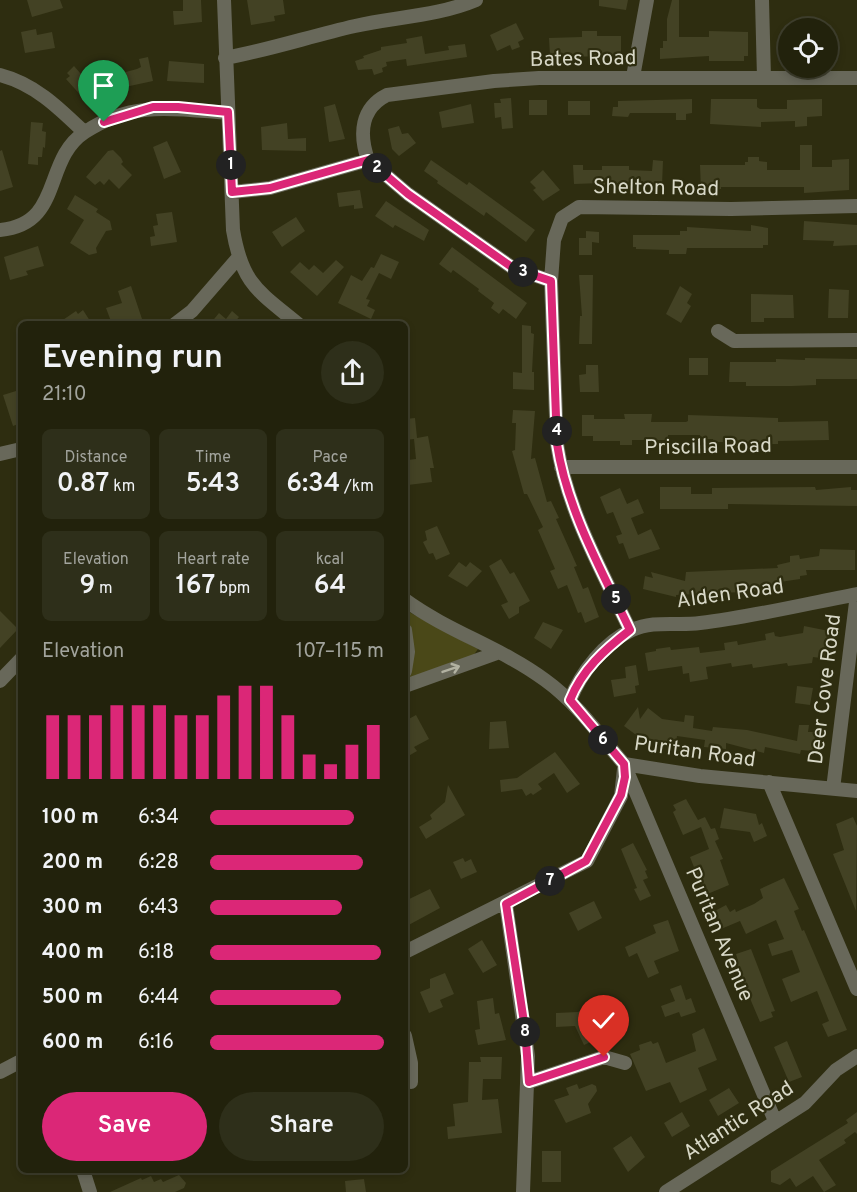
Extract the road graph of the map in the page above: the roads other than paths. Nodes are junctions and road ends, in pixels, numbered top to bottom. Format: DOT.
graph roads {
  1 [pos="224,0"];
  2 [pos="476,0"];
  3 [pos="646,0"];
  4 [pos="762,0"];
  5 [pos="225,58"];
  6 [pos="0,75"];
  7 [pos="633,77"];
  8 [pos="764,78"];
  9 [pos="857,78"];
  10 [pos="228,112"];
  11 [pos="84,132"];
  12 [pos="368,160"];
  13 [pos="232,192"];
  14 [pos="857,206"];
  15 [pos="0,230"];
  16 [pos="238,258"];
  17 [pos="551,281"];
  18 [pos="179,321"];
  19 [pos="295,321"];
  20 [pos="718,331"];
  21 [pos="857,340"];
  22 [pos="18,450"];
  23 [pos="0,454"];
  24 [pos="857,467"];
  25 [pos="561,468"];
  26 [pos="857,594"];
  27 [pos="408,602"];
  28 [pos="630,630"];
  29 [pos="497,653"];
  30 [pos="18,662"];
  31 [pos="0,681"];
  32 [pos="408,685"];
  33 [pos="570,700"];
  34 [pos="624,764"];
  35 [pos="769,782"];
  36 [pos="833,789"];
  37 [pos="857,791"];
  38 [pos="506,904"];
  39 [pos="408,951"];
  40 [pos="857,989"];
  41 [pos="408,1050"];
  42 [pos="857,1056"];
  43 [pos="18,1063"];
  44 [pos="626,1063"];
  45 [pos="0,1072"];
  46 [pos="411,1082"];
  47 [pos="529,1082"];
  48 [pos="775,1121"];
  49 [pos="84,1173"];
  50 [pos="90,1192"];
  51 [pos="523,1192"];
  52 [pos="666,1192"];
  1 -- 5 [label="street"];
  2 -- 5 [label="street"];
  3 -- 7 [label="street"];
  4 -- 8 [label="street"];
  5 -- 10 [label="street"];
  6 -- 11 [label="street"];
  7 -- 8 [label="street, Bates Road"];
  7 -- 12 [label="street, Bates Road"];
  8 -- 9 [label="street, Bates Road"];
  10 -- 11 [label="street"];
  10 -- 13 [label="street"];
  11 -- 15 [label="street"];
  12 -- 13 [label="street"];
  12 -- 17 [label="street"];
  13 -- 16 [label="street"];
  14 -- 17 [label="street, Shelton Road"];
  16 -- 18 [label="street"];
  16 -- 19 [label="street"];
  17 -- 25 [label="street, Shelton Road"];
  20 -- 21 [label="street"];
  22 -- 23 [label="street"];
  24 -- 25 [label="street, Priscilla Road"];
  25 -- 28 [label="street, Shelton Road"];
  26 -- 28 [label="street, Alden Road"];
  26 -- 36 [label="street, Deer Cove Road"];
  27 -- 29 [label="street, Puritan Road"];
  28 -- 33 [label="street, Alden Road"];
  32 -- 29 [label="street, one-way"];
  29 -- 33 [label="street, Puritan Road"];
  30 -- 31 [label="street"];
  33 -- 34 [label="street, Puritan Road"];
  34 -- 35 [label="street, Puritan Road"];
  34 -- 38 [label="street"];
  34 -- 48 [label="street, Puritan Avenue"];
  35 -- 36 [label="street, Puritan Road"];
  35 -- 40 [label="street"];
  36 -- 37 [label="street, Puritan Road"];
  38 -- 39 [label="street"];
  38 -- 47 [label="street"];
  41 -- 46 [label="street"];
  42 -- 48 [label="street, Atlantic Road"];
  43 -- 45 [label="street"];
  44 -- 47 [label="street"];
  47 -- 51 [label="street"];
  48 -- 52 [label="street, Atlantic Road"];
  49 -- 50 [label="street"];
}
